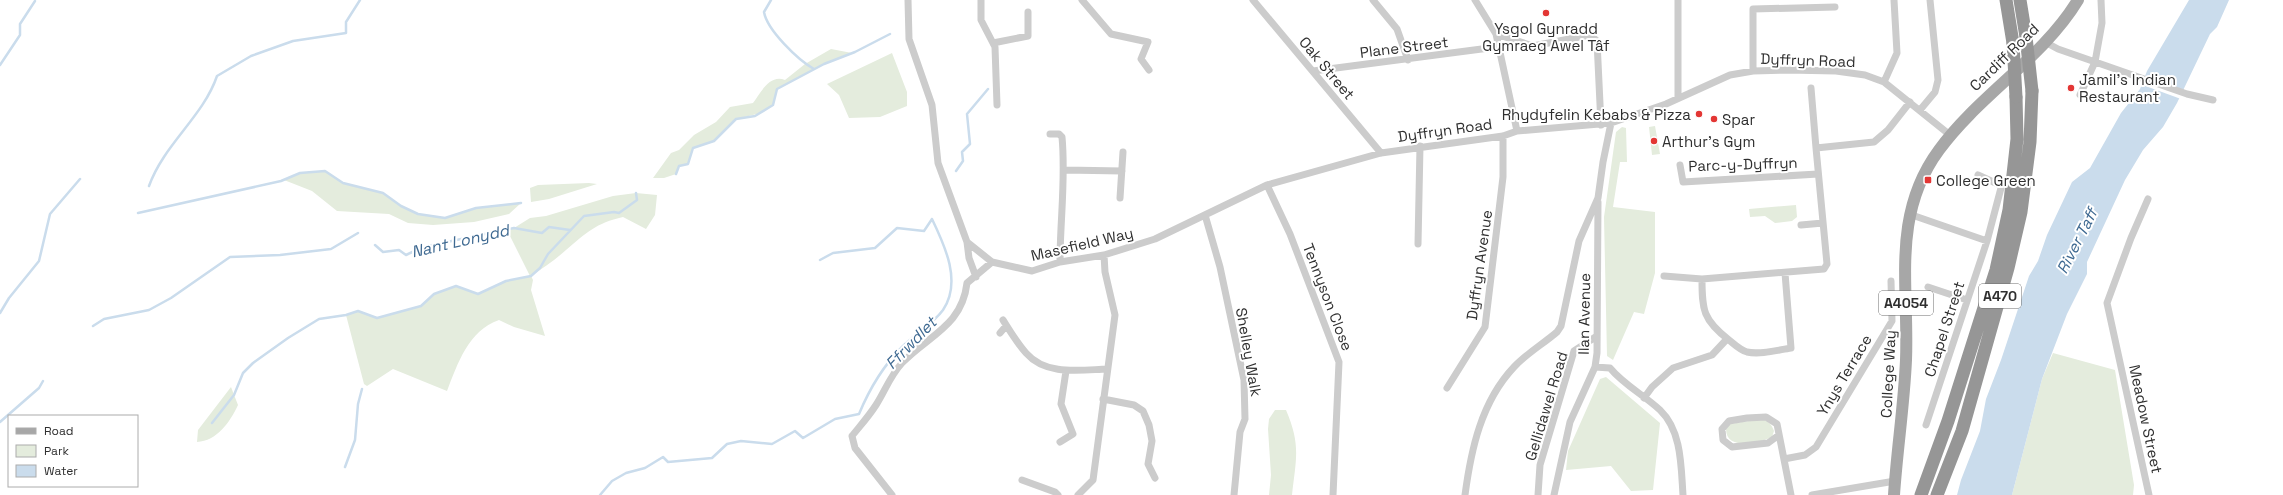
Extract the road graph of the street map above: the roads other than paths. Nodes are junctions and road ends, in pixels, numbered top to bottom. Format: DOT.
graph roads {
  1 [pos="908,0"];
  2 [pos="981,0"];
  3 [pos="1082,0"];
  4 [pos="1253,0"];
  5 [pos="1374,0"];
  6 [pos="1475,0"];
  7 [pos="1678,0"];
  8 [pos="1894,0"];
  9 [pos="1930,0"];
  10 [pos="2006,0"];
  11 [pos="2020,0"];
  12 [pos="2078,0"];
  13 [pos="2101,0"];
  14 [pos="1835,7"];
  15 [pos="1028,12"];
  16 [pos="1496,34"];
  17 [pos="2045,42"];
  18 [pos="993,43"];
  19 [pos="1497,47"];
  20 [pos="1408,60"];
  21 [pos="2096,62"];
  22 [pos="1149,70"];
  23 [pos="1313,71"];
  24 [pos="1753,71"];
  25 [pos="1884,82"];
  26 [pos="1811,88"];
  27 [pos="2080,95"];
  28 [pos="1678,98"];
  29 [pos="2213,100"];
  30 [pos="1910,102"];
  31 [pos="997,106"];
  32 [pos="1920,110"];
  33 [pos="1611,123"];
  34 [pos="1601,125"];
  35 [pos="1517,131"];
  36 [pos="1050,134"];
  37 [pos="1950,135"];
  38 [pos="1504,136"];
  39 [pos="1420,146"];
  40 [pos="1816,148"];
  41 [pos="1123,152"];
  42 [pos="1381,153"];
  43 [pos="1680,165"];
  44 [pos="1328,169"];
  45 [pos="1065,170"];
  46 [pos="1122,171"];
  47 [pos="1818,174"];
  48 [pos="1978,175"];
  49 [pos="1267,185"];
  50 [pos="1120,198"];
  51 [pos="1598,198"];
  52 [pos="2148,199"];
  53 [pos="1909,214"];
  54 [pos="1205,216"];
  55 [pos="1823,223"];
  56 [pos="1801,225"];
  57 [pos="1986,241"];
  58 [pos="967,242"];
  59 [pos="1418,244"];
  60 [pos="1104,255"];
  61 [pos="992,262"];
  62 [pos="1060,262"];
  63 [pos="1785,273"];
  64 [pos="1664,276"];
  65 [pos="976,277"];
  66 [pos="1702,279"];
  67 [pos="1890,281"];
  68 [pos="1928,287"];
  69 [pos="1967,300"];
  70 [pos="1000,334"];
  71 [pos="1597,336"];
  72 [pos="1727,339"];
  73 [pos="1595,367"];
  74 [pos="1107,368"];
  75 [pos="1066,371"];
  76 [pos="1447,388"];
  77 [pos="1644,398"];
  78 [pos="1103,399"];
  79 [pos="1926,425"];
  80 [pos="1778,435"];
  81 [pos="1060,442"];
  82 [pos="1784,459"];
  83 [pos="1155,478"];
  84 [pos="1022,480"];
  85 [pos="1895,481"];
  86 [pos="892,495"];
  87 [pos="1058,495"];
  88 [pos="1078,495"];
  89 [pos="1234,495"];
  90 [pos="1333,495"];
  91 [pos="1465,495"];
  92 [pos="1538,495"];
  93 [pos="1554,495"];
  94 [pos="1683,495"];
  95 [pos="1791,495"];
  96 [pos="1815,495"];
  97 [pos="1894,495"];
  98 [pos="1921,495"];
  99 [pos="1937,495"];
  100 [pos="2149,495"];
  1 -- 58 [label="street"];
  2 -- 18 [label="street"];
  3 -- 22 [label="street"];
  4 -- 23 [label="street, Oak Street"];
  5 -- 20 [label="street"];
  6 -- 16 [label="street"];
  7 -- 28 [label="street"];
  8 -- 25 [label="street"];
  9 -- 32 [label="street"];
  10 -- 98 [label="highway, A470, bridge"];
  11 -- 99 [label="highway, A470, bridge"];
  12 -- 17 [label="main road, Cardiff Road / A4054"];
  13 -- 21 [label="street"];
  14 -- 24 [label="street"];
  15 -- 18 [label="street"];
  16 -- 19 [label="street"];
  16 -- 34 [label="street"];
  17 -- 21 [label="street"];
  17 -- 37 [label="main road, Cardiff Road / A4054"];
  18 -- 31 [label="street"];
  19 -- 20 [label="street, Plane Street"];
  19 -- 35 [label="street"];
  20 -- 23 [label="street, Plane Street"];
  21 -- 27 [label="street"];
  21 -- 29 [label="street"];
  23 -- 42 [label="street, Oak Street"];
  24 -- 25 [label="street, Dyffryn Road"];
  24 -- 28 [label="street, Dyffryn Road"];
  25 -- 30 [label="street, Dyffryn Road"];
  26 -- 40 [label="street, Parc-y-Dyffryn"];
  28 -- 33 [label="street, Dyffryn Road"];
  30 -- 32 [label="street, Dyffryn Road"];
  30 -- 40 [label="street, Parc-y-Dyffryn"];
  32 -- 37 [label="street, Dyffryn Road"];
  33 -- 34 [label="street, Dyffryn Road"];
  33 -- 51 [label="street"];
  34 -- 35 [label="street, Dyffryn Road"];
  35 -- 38 [label="street, Dyffryn Road"];
  36 -- 45 [label="street"];
  37 -- 53 [label="main road, College Way / A4054"];
  38 -- 39 [label="street, Dyffryn Road"];
  38 -- 76 [label="street, Dyffryn Avenue"];
  39 -- 42 [label="street, Dyffryn Road"];
  39 -- 59 [label="street"];
  40 -- 47 [label="street, Parc-y-Dyffryn"];
  41 -- 46 [label="street"];
  42 -- 44 [label="street, Dyffryn Road"];
  43 -- 47 [label="street, Parc-y-Dyffryn"];
  44 -- 49 [label="street, Masefield Way"];
  45 -- 46 [label="street"];
  45 -- 62 [label="street"];
  46 -- 50 [label="street"];
  47 -- 55 [label="street, Parc-y-Dyffryn"];
  48 -- 57 [label="street, Chapel Street"];
  49 -- 54 [label="street, Masefield Way"];
  49 -- 90 [label="street, Tennyson Close"];
  51 -- 71 [label="street, Ilan Avenue"];
  51 -- 91 [label="street"];
  52 -- 100 [label="street, Meadow Street"];
  53 -- 57 [label="street"];
  53 -- 85 [label="main road, College Way / A4054"];
  54 -- 60 [label="street, Masefield Way"];
  54 -- 89 [label="street, Shelley Walk"];
  55 -- 56 [label="street"];
  55 -- 63 [label="street, Parc-y-Dyffryn"];
  57 -- 69 [label="street, Chapel Street"];
  58 -- 61 [label="street, Masefield Way"];
  58 -- 65 [label="street"];
  60 -- 62 [label="street, Masefield Way"];
  60 -- 74 [label="street"];
  61 -- 62 [label="street, Masefield Way"];
  61 -- 65 [label="street"];
  63 -- 66 [label="street"];
  63 -- 72 [label="street"];
  64 -- 66 [label="street"];
  65 -- 86 [label="street"];
  66 -- 72 [label="street"];
  67 -- 82 [label="street, Ynys Terrace"];
  68 -- 69 [label="street"];
  69 -- 79 [label="street, Chapel Street"];
  70 -- 75 [label="street"];
  71 -- 73 [label="street, Ilan Avenue"];
  71 -- 92 [label="street, Gellidawel Road"];
  72 -- 77 [label="street"];
  73 -- 77 [label="street"];
  73 -- 93 [label="street, Ilan Avenue"];
  74 -- 75 [label="street"];
  74 -- 78 [label="street"];
  75 -- 81 [label="street"];
  77 -- 94 [label="street"];
  78 -- 83 [label="street"];
  78 -- 88 [label="street"];
  80 -- 80 [label="street"];
  80 -- 82 [label="street"];
  82 -- 95 [label="street"];
  84 -- 87 [label="street"];
  85 -- 96 [label="street"];
  85 -- 97 [label="main road, A4054"];
}
